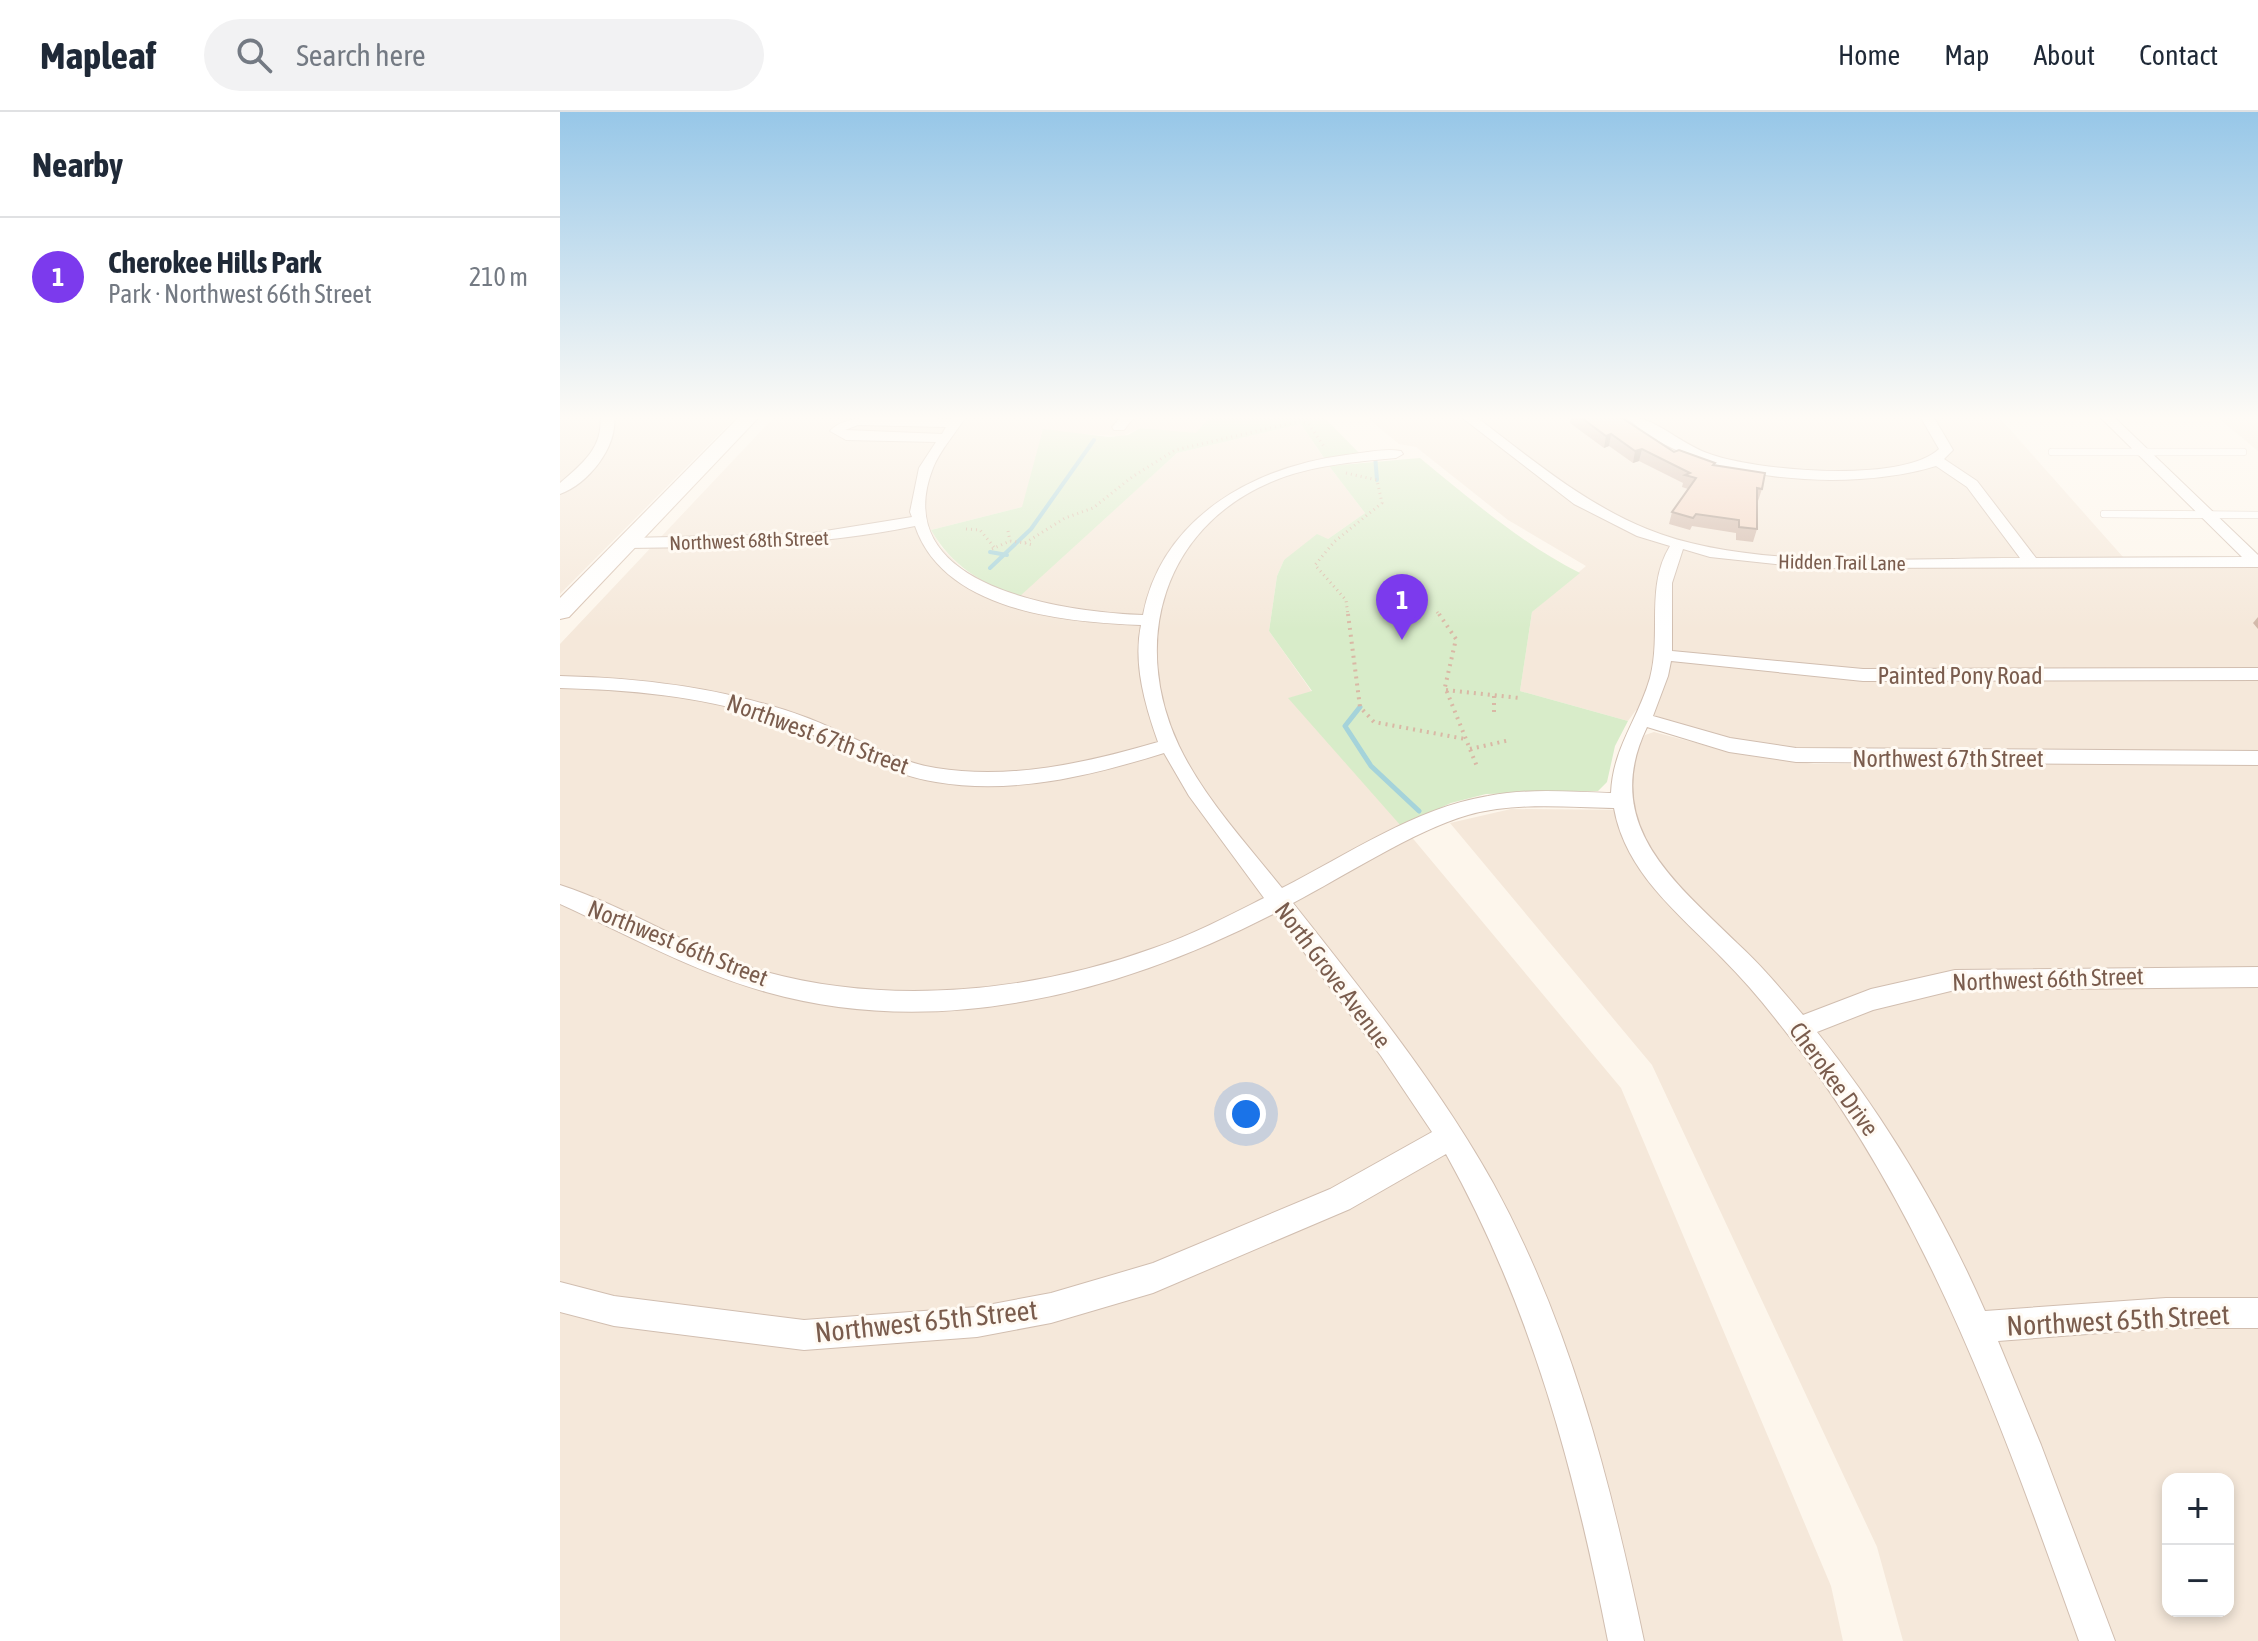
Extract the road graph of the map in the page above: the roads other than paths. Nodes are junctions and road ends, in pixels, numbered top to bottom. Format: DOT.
graph roads {
  1 [pos="681,487"];
  2 [pos="919,487"];
  3 [pos="1253,487"];
  4 [pos="1561,487"];
  5 [pos="1973,487"];
  6 [pos="2179,487"];
  7 [pos="2104,514"];
  8 [pos="2207,514"];
  9 [pos="2258,515"];
  10 [pos="916,521"];
  11 [pos="627,543"];
  12 [pos="1678,545"];
  13 [pos="2257,562"];
  14 [pos="2032,563"];
  15 [pos="560,612"];
  16 [pos="1148,620"];
  17 [pos="1663,655"];
  18 [pos="2258,674"];
  19 [pos="560,682"];
  20 [pos="1642,719"];
  21 [pos="1169,745"];
  22 [pos="2258,758"];
  23 [pos="1621,801"];
  24 [pos="560,894"];
  25 [pos="1277,901"];
  26 [pos="2258,977"];
  27 [pos="1798,1028"];
  28 [pos="1450,1137"];
  29 [pos="560,1297"];
  30 [pos="2258,1313"];
  31 [pos="1978,1327"];
  32 [pos="1626,1641"];
  33 [pos="2097,1641"];
  1 -- 11 [label="main road"];
  2 -- 10 [label="street"];
  3 -- 16 [label="street, North Grove Avenue"];
  4 -- 12 [label="street, Hidden Trail Lane"];
  5 -- 14 [label="street"];
  6 -- 8 [label="street"];
  7 -- 8 [label="lane"];
  8 -- 9 [label="lane"];
  8 -- 13 [label="street"];
  10 -- 11 [label="street, Northwest 68th Street"];
  10 -- 16 [label="street"];
  11 -- 15 [label="main road"];
  12 -- 14 [label="street, Hidden Trail Lane"];
  12 -- 17 [label="street, Cherokee Drive"];
  13 -- 14 [label="street, Hidden Trail Lane"];
  16 -- 21 [label="street, North Grove Avenue"];
  17 -- 18 [label="street, Painted Pony Road"];
  17 -- 20 [label="street, Cherokee Drive"];
  19 -- 21 [label="street, Northwest 67th Street"];
  20 -- 22 [label="street, Northwest 67th Street"];
  20 -- 23 [label="street, Cherokee Drive"];
  21 -- 25 [label="street, North Grove Avenue"];
  23 -- 25 [label="street, Northwest 66th Street"];
  23 -- 27 [label="street, Cherokee Drive"];
  24 -- 25 [label="street, Northwest 66th Street"];
  25 -- 28 [label="street, North Grove Avenue"];
  26 -- 27 [label="street, Northwest 66th Street"];
  27 -- 31 [label="street, Cherokee Drive"];
  28 -- 29 [label="street, Northwest 65th Street"];
  28 -- 32 [label="street, North Grove Avenue"];
  30 -- 31 [label="street, Northwest 65th Street"];
  31 -- 33 [label="street, Cherokee Drive"];
}
